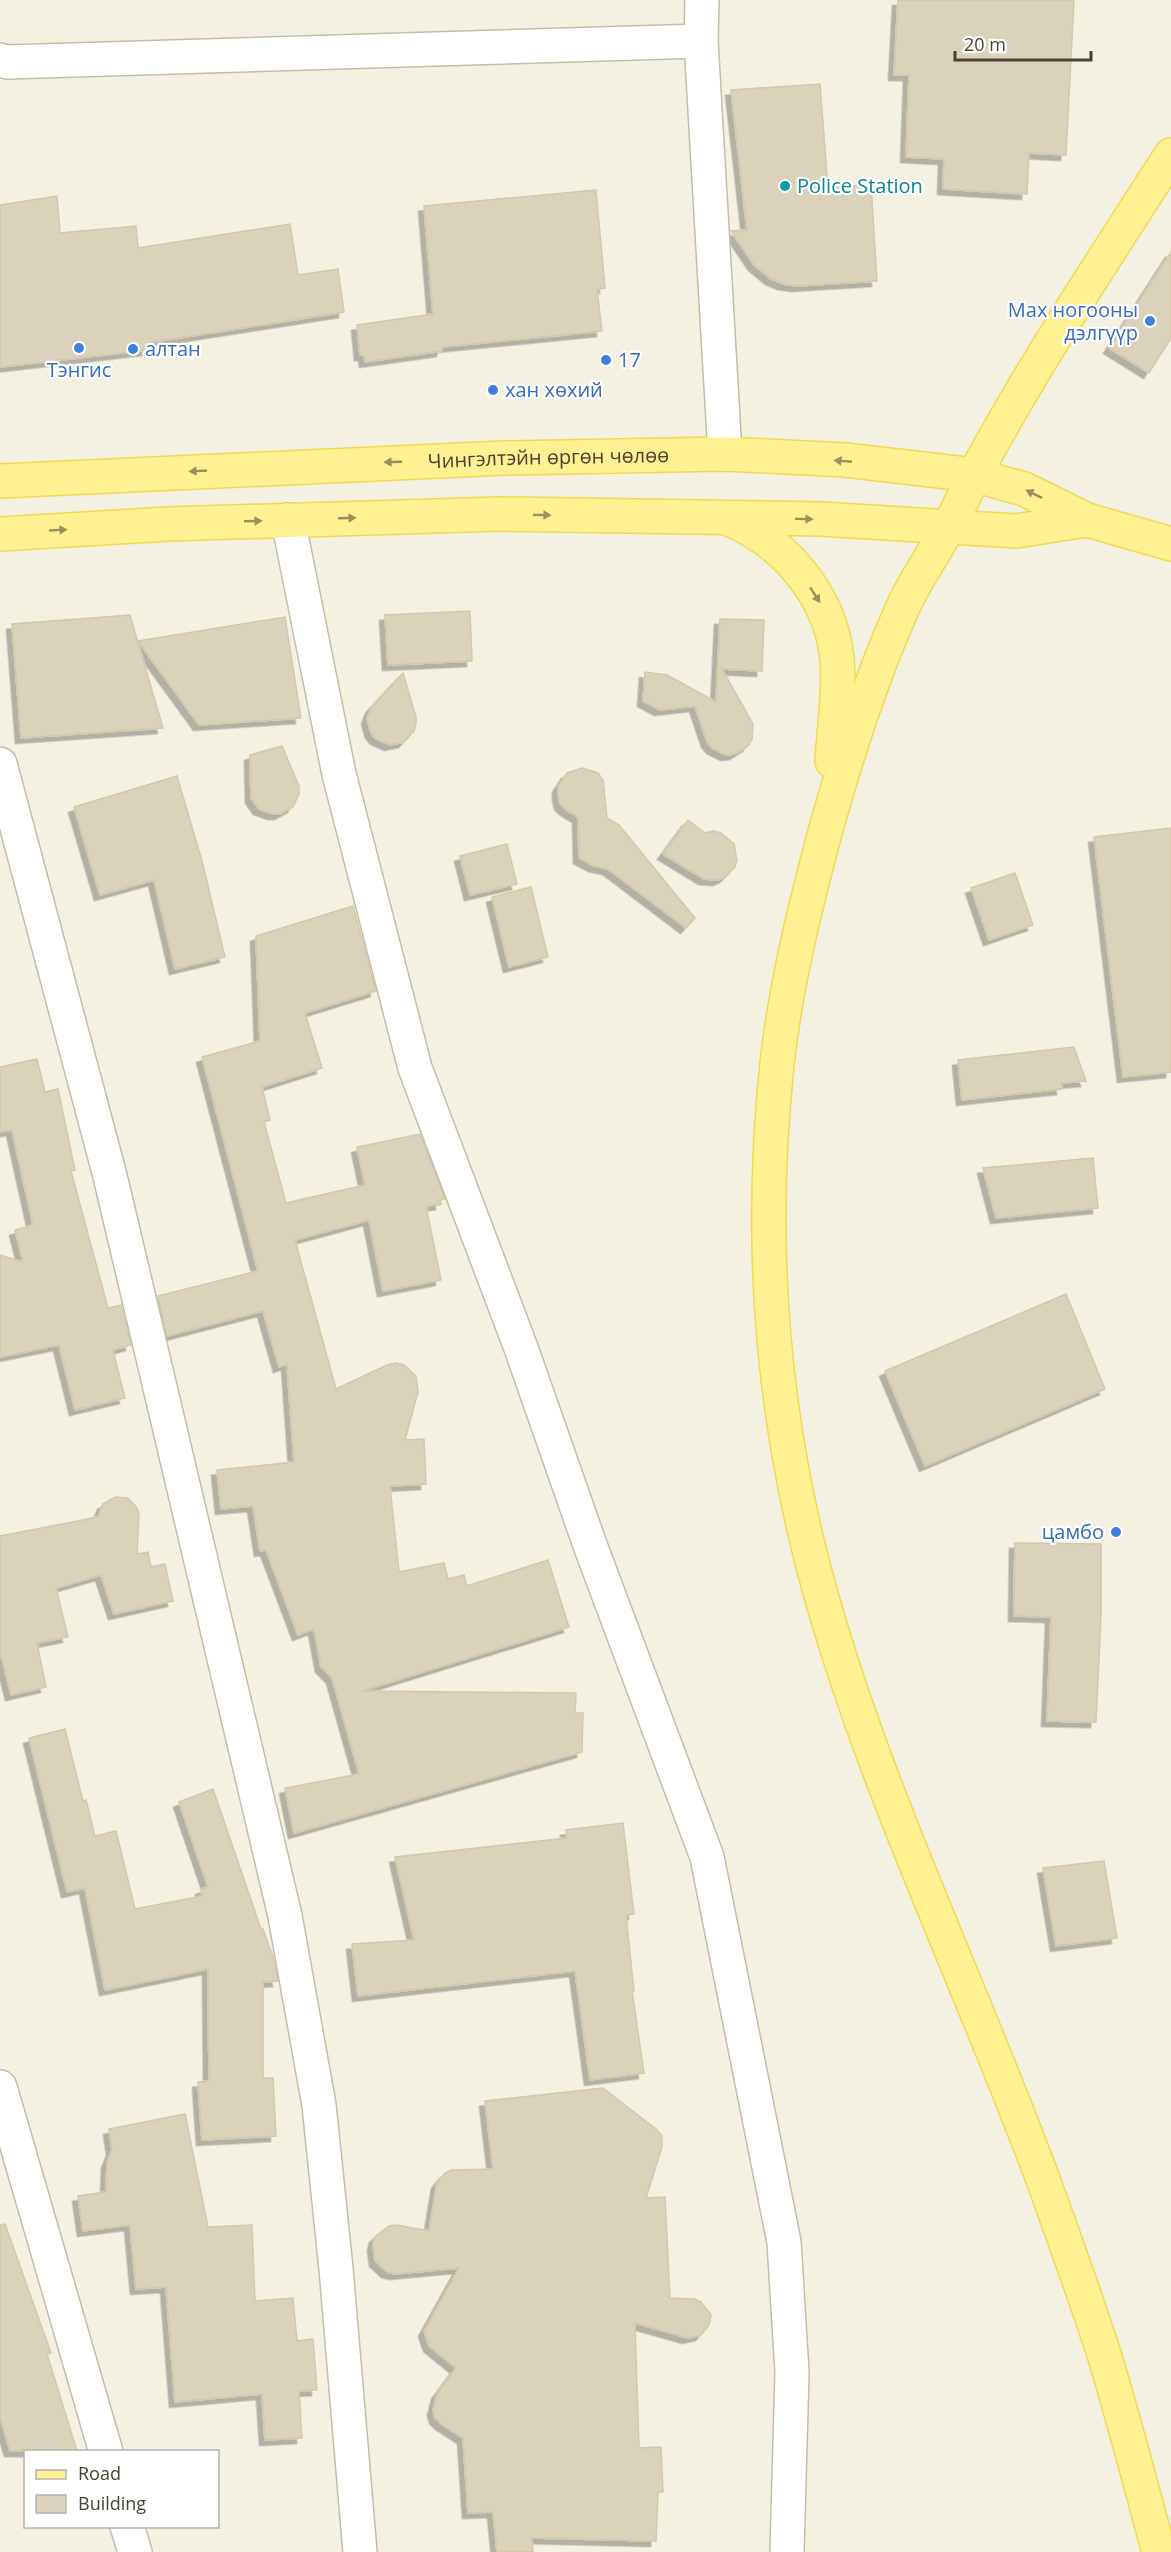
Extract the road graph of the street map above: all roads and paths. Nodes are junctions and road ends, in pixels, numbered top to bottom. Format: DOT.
graph roads {
  1 [pos="702,0"];
  2 [pos="701,41"];
  3 [pos="0,60"];
  4 [pos="1171,155"];
  5 [pos="724,454"];
  6 [pos="974,475"];
  7 [pos="0,481"];
  8 [pos="725,517"];
  9 [pos="288,520"];
  10 [pos="1087,520"];
  11 [pos="948,527"];
  12 [pos="0,534"];
  13 [pos="1171,544"];
  14 [pos="0,764"];
  15 [pos="830,816"];
  16 [pos="0,2087"];
  17 [pos="106,2450"];
  18 [pos="129,2528"];
  19 [pos="135,2552"];
  20 [pos="360,2552"];
  21 [pos="787,2552"];
  22 [pos="1160,2552"];
  1 -- 2 [label="street"];
  2 -- 3 [label="street"];
  2 -- 5 [label="street"];
  4 -- 6 [label="main road"];
  6 -- 5 [label="main road, Чингэлтэйн өргөн чөлөө, one-way"];
  5 -- 7 [label="main road, Чингэлтэйн өргөн чөлөө, one-way"];
  10 -- 6 [label="main road, Чингэлтэйн өргөн чөлөө, one-way"];
  6 -- 11 [label="main road"];
  9 -- 8 [label="main road, Чингэлтэйн өргөн чөлөө, one-way"];
  8 -- 11 [label="main road, Чингэлтэйн өргөн чөлөө, one-way"];
  8 -- 15 [label="main road, one-way"];
  12 -- 9 [label="main road, Чингэлтэйн өргөн чөлөө, one-way"];
  9 -- 21 [label="street"];
  10 -- 11 [label="main road, Чингэлтэйн өргөн чөлөө"];
  10 -- 13 [label="main road, Чингэлтэйн өргөн чөлөө"];
  11 -- 15 [label="main road"];
  14 -- 20 [label="street"];
  15 -- 22 [label="main road"];
  16 -- 17 [label="street"];
  18 -- 19 [label="street"];
}
